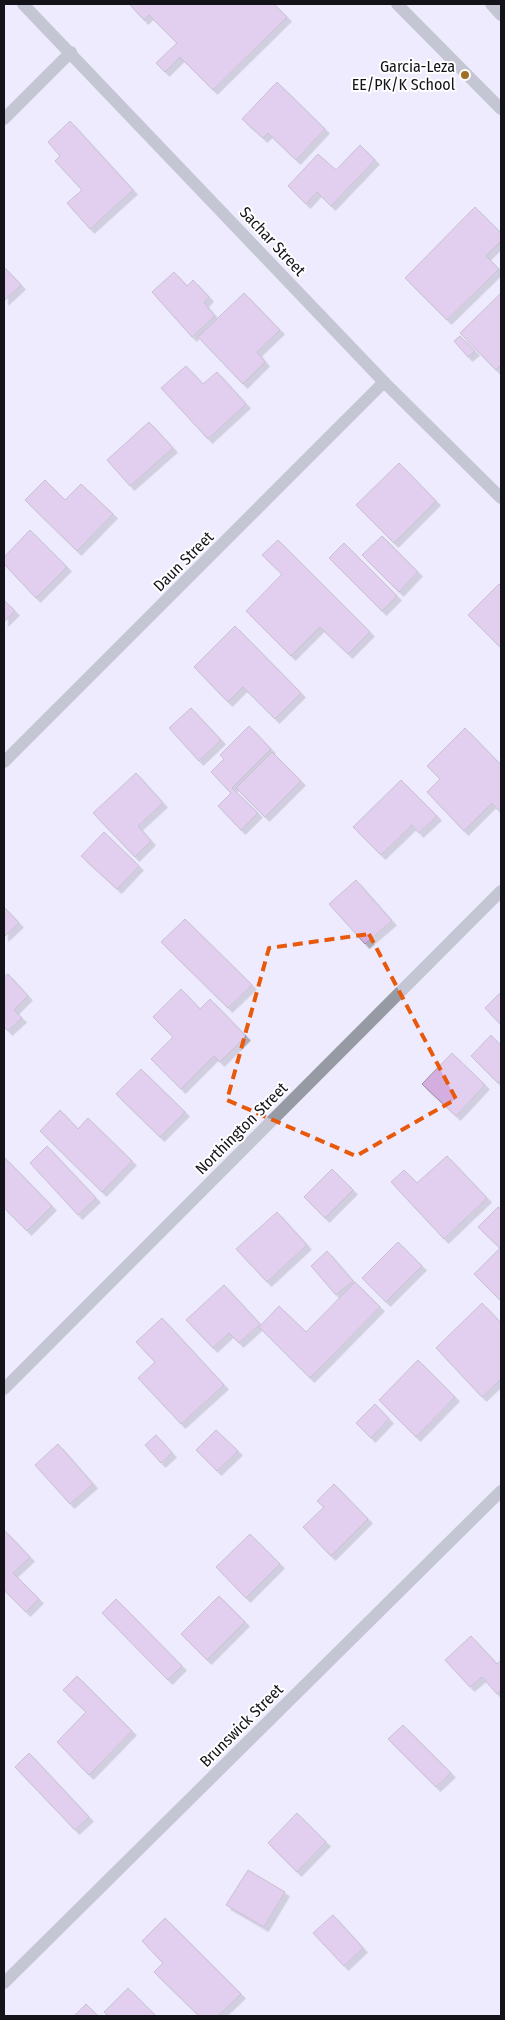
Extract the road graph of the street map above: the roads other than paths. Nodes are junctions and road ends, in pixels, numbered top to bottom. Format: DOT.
graph roads {
  1 [pos="23,4"];
  2 [pos="397,4"];
  3 [pos="491,4"];
  4 [pos="501,14"];
  5 [pos="71,52"];
  6 [pos="501,108"];
  7 [pos="4,119"];
  8 [pos="384,382"];
  9 [pos="501,498"];
  10 [pos="4,762"];
  11 [pos="501,891"];
  12 [pos="4,1389"];
  13 [pos="501,1491"];
  14 [pos="4,1983"];
  1 -- 5 [label="street, Sachar Street"];
  2 -- 6 [label="street"];
  3 -- 4 [label="street"];
  5 -- 7 [label="street"];
  5 -- 8 [label="street, Sachar Street"];
  8 -- 9 [label="street, Sachar Street"];
  8 -- 10 [label="street, Daun Street"];
  11 -- 12 [label="street, Northington Street"];
  13 -- 14 [label="street, Brunswick Street"];
}
